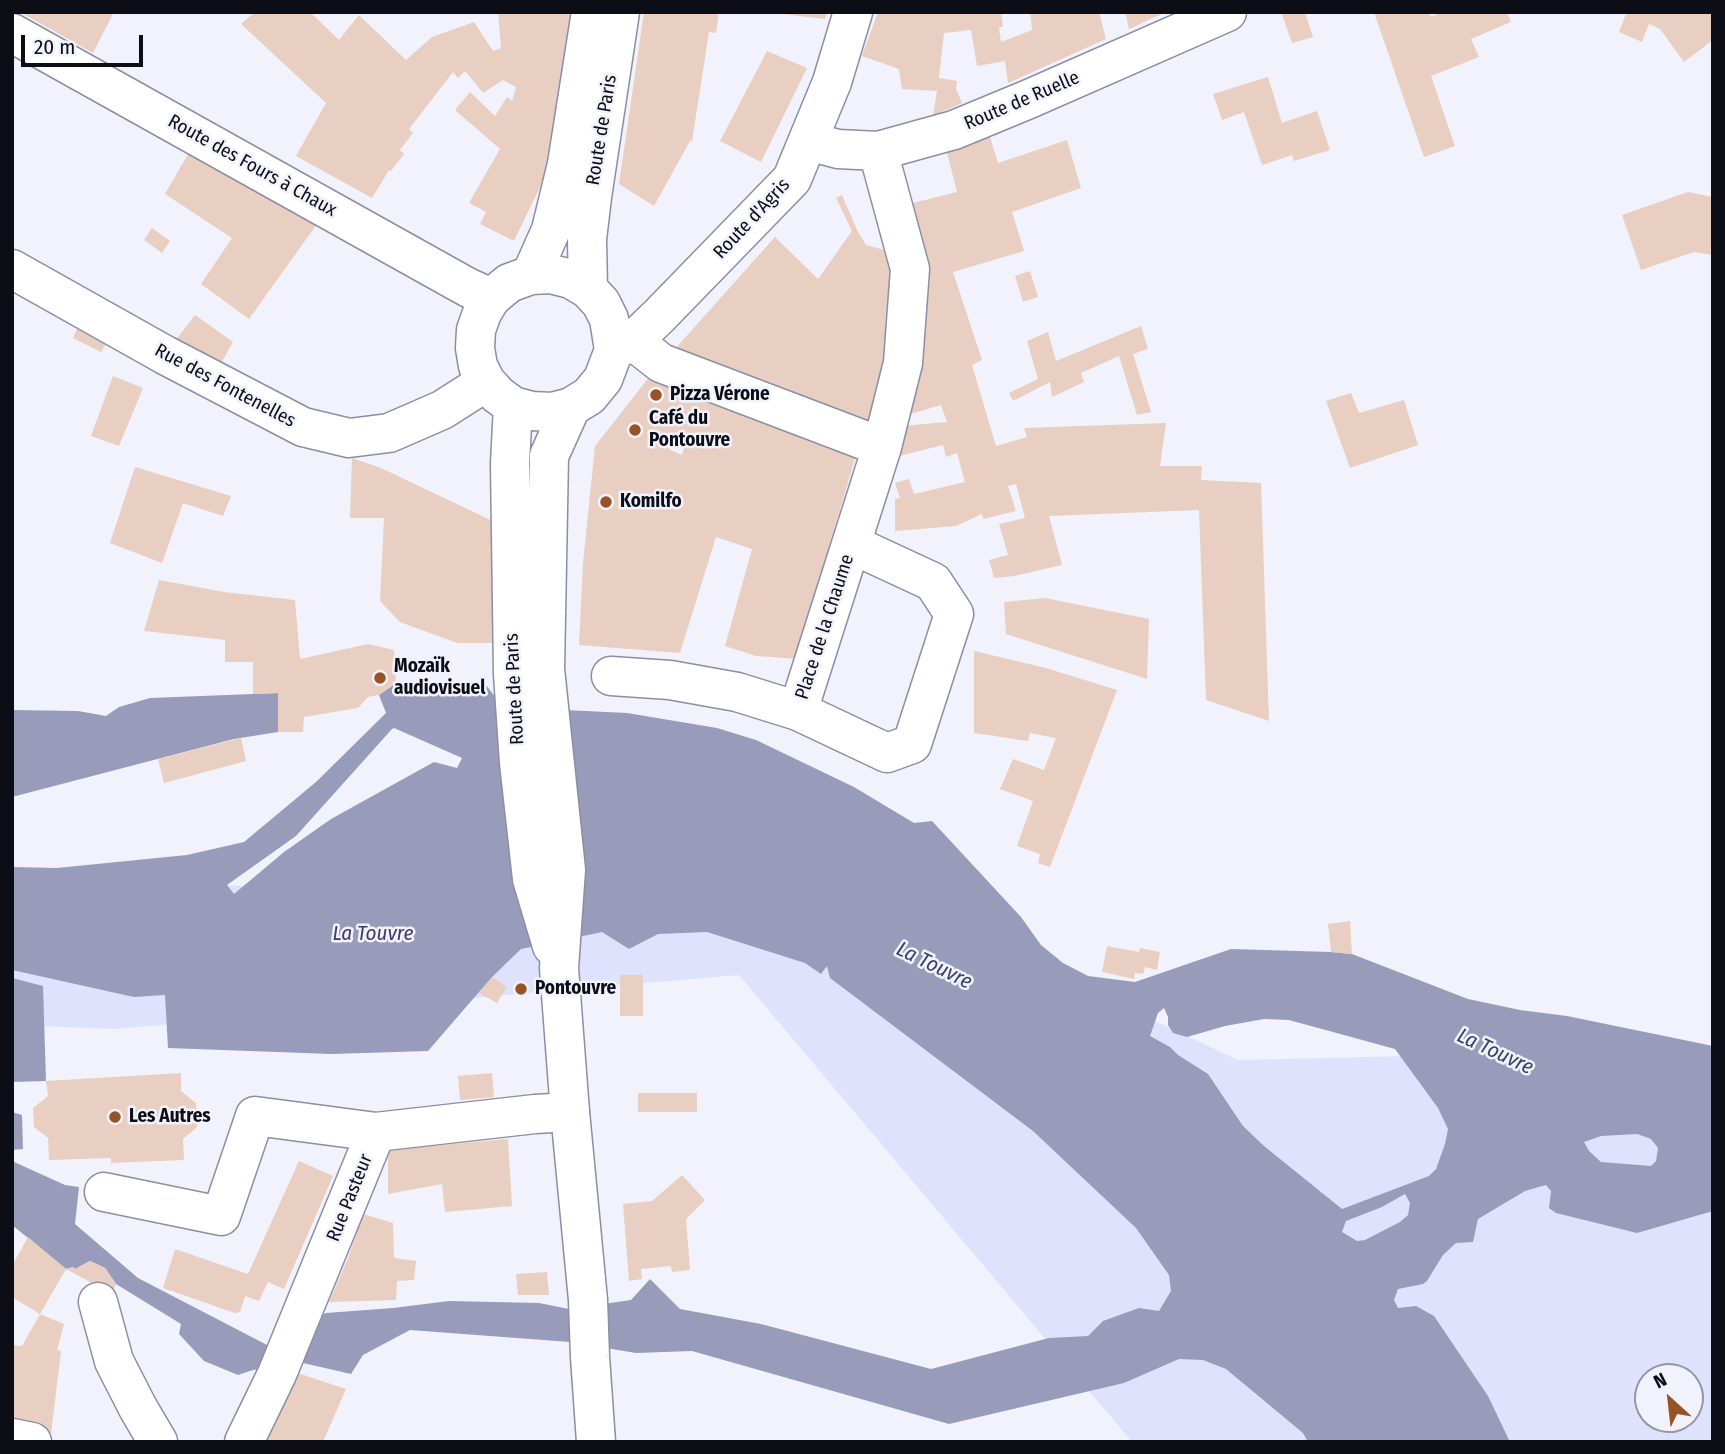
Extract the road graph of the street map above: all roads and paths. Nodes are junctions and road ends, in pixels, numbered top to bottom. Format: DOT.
graph roads {
  1 [pos="591,12"];
  2 [pos="620,12"];
  3 [pos="853,12"];
  4 [pos="1227,12"];
  5 [pos="12,33"];
  6 [pos="808,141"];
  7 [pos="878,151"];
  8 [pos="12,269"];
  9 [pos="531,275"];
  10 [pos="588,289"];
  11 [pos="491,298"];
  12 [pos="624,346"];
  13 [pos="500,394"];
  14 [pos="571,407"];
  15 [pos="882,447"];
  16 [pos="851,544"];
  17 [pos="529,671"];
  18 [pos="611,676"];
  19 [pos="798,710"];
  20 [pos="570,1112"];
  21 [pos="376,1132"];
  22 [pos="104,1192"];
  23 [pos="98,1302"];
  24 [pos="12,1438"];
  25 [pos="32,1442"];
  26 [pos="158,1442"];
  27 [pos="244,1442"];
  28 [pos="596,1442"];
  1 -- 9 [label="street, Route de Paris"];
  2 -- 10 [label="street, Route de Paris"];
  3 -- 6 [label="street, Route d'Agris"];
  4 -- 7 [label="street, Route de Ruelle"];
  5 -- 11 [label="street, Route des Fours à Chaux"];
  6 -- 7 [label="street, Route de Ruelle"];
  6 -- 12 [label="street, Route d'Agris"];
  7 -- 15 [label="street, Place de la Chaume"];
  8 -- 13 [label="street, Rue des Fontenelles"];
  9 -- 10 [label="street"];
  9 -- 11 [label="street"];
  10 -- 12 [label="street"];
  11 -- 13 [label="street"];
  12 -- 14 [label="street"];
  12 -- 15 [label="street"];
  13 -- 14 [label="street"];
  13 -- 17 [label="street, Route de Paris"];
  14 -- 17 [label="street"];
  15 -- 16 [label="street, Place de la Chaume"];
  16 -- 19 [label="street, Place de la Chaume"];
  16 -- 19 [label="street, Place de la Chaume"];
  17 -- 20 [label="street"];
  18 -- 19 [label="street, Place de la Chaume"];
  20 -- 21 [label="street, Rue Pasteur"];
  20 -- 28 [label="street"];
  21 -- 22 [label="street"];
  21 -- 27 [label="street, Rue Pasteur"];
  23 -- 26 [label="street"];
  24 -- 25 [label="street"];
}
